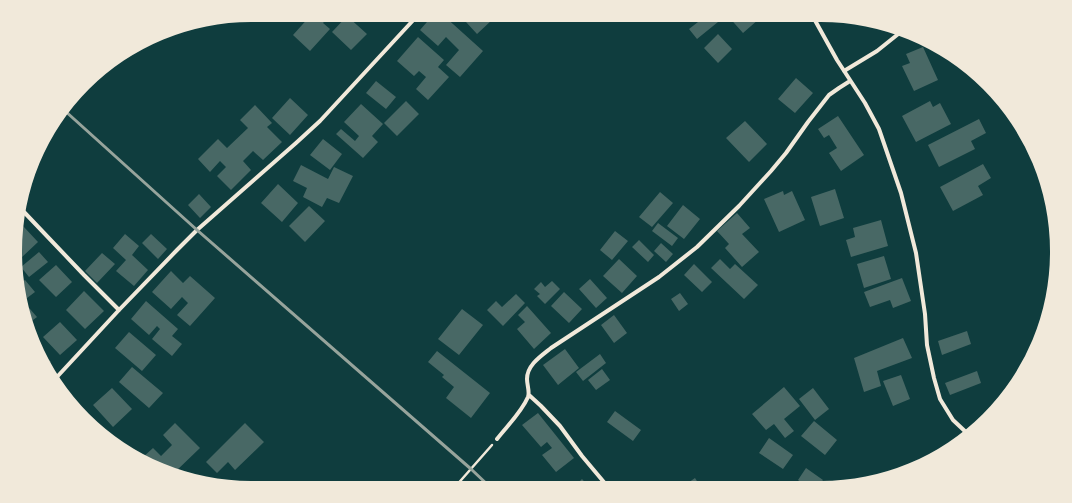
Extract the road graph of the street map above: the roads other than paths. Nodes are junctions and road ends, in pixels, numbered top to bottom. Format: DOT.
graph roads {
  1 [pos="412,22"];
  2 [pos="816,22"];
  3 [pos="897,35"];
  4 [pos="844,71"];
  5 [pos="850,81"];
  6 [pos="25,213"];
  7 [pos="119,310"];
  8 [pos="59,375"];
  9 [pos="529,395"];
  10 [pos="964,430"];
  11 [pos="497,439"];
  12 [pos="603,481"];
  1 -- 7 [label="street"];
  2 -- 4 [label="street"];
  3 -- 4 [label="street"];
  4 -- 5 [label="street"];
  5 -- 9 [label="street"];
  5 -- 10 [label="street"];
  6 -- 7 [label="street"];
  7 -- 8 [label="street"];
  9 -- 11 [label="street"];
  9 -- 12 [label="street"];
}
